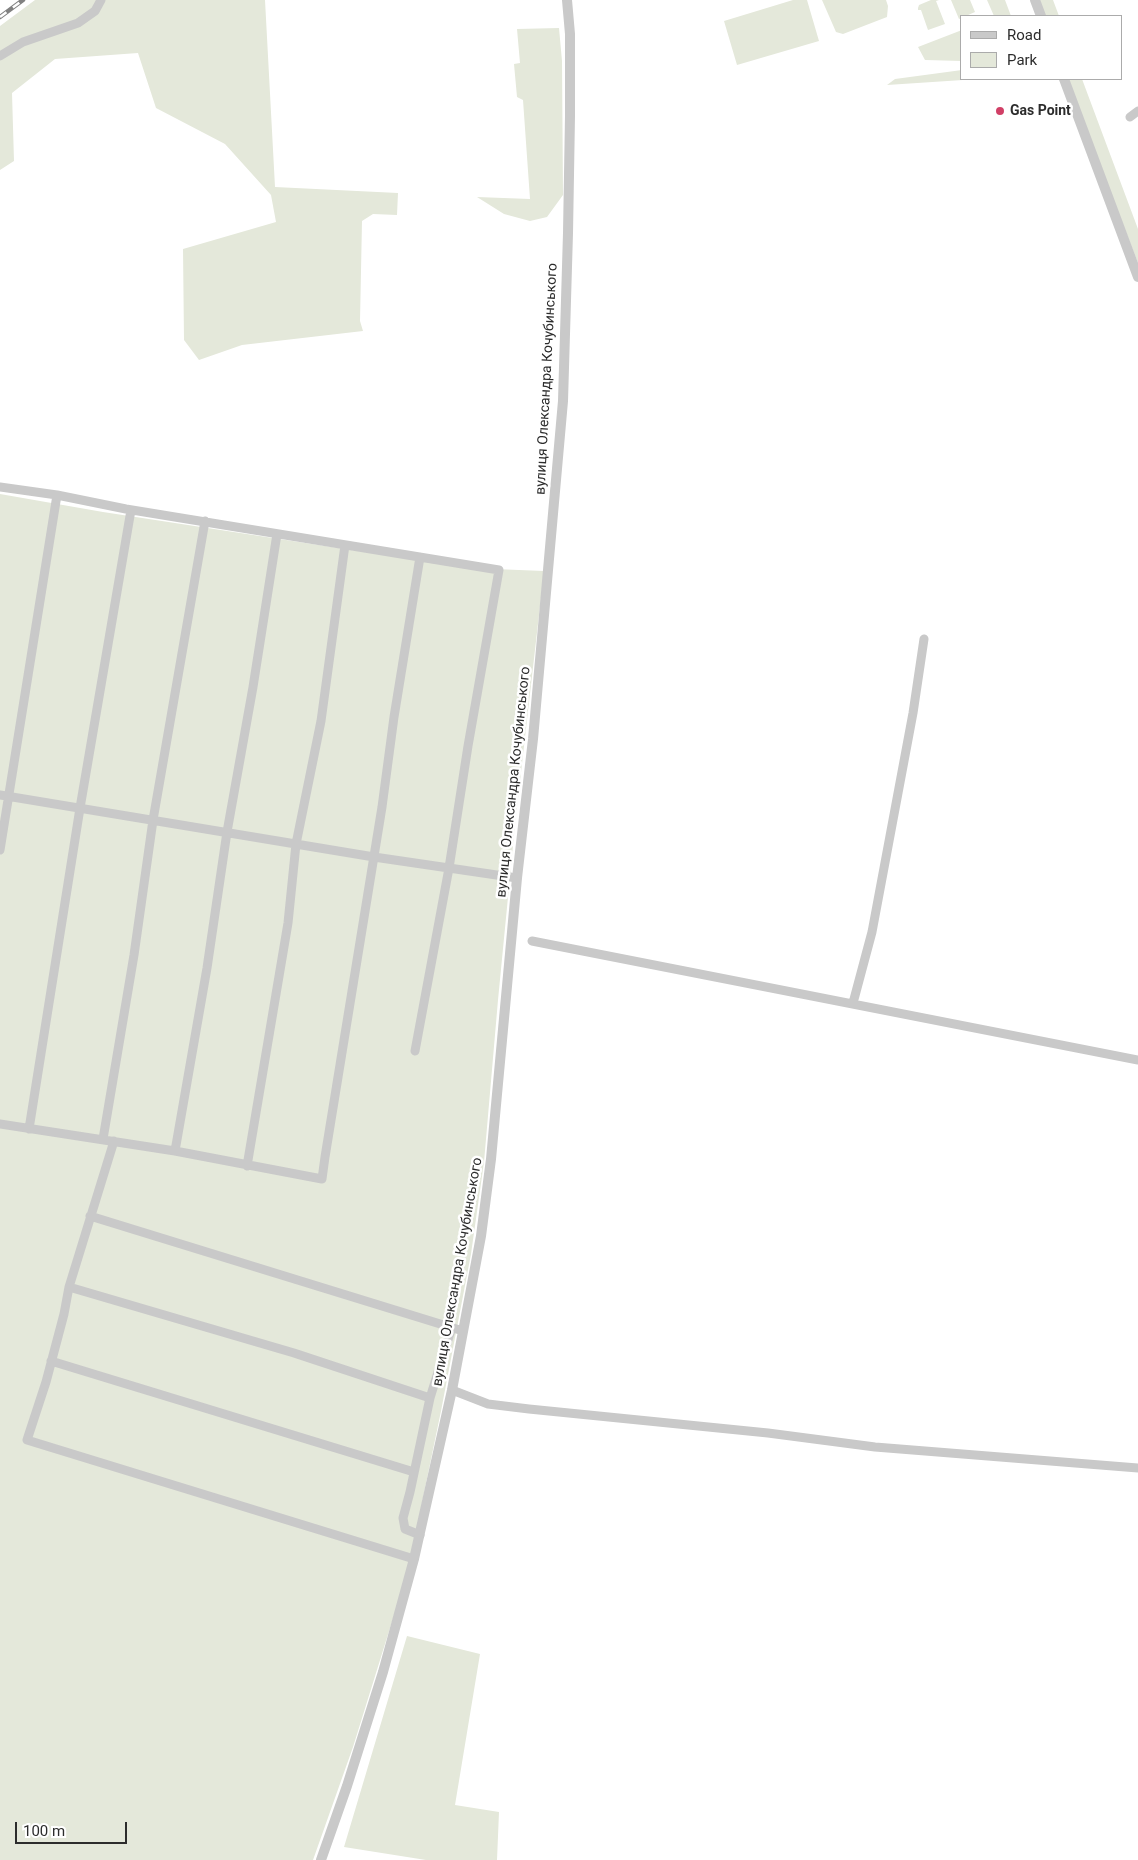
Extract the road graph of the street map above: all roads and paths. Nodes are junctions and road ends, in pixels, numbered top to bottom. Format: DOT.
graph roads {
  1 [pos="101,0"];
  2 [pos="567,0"];
  3 [pos="1035,0"];
  4 [pos="1041,15"];
  5 [pos="0,56"];
  6 [pos="1064,80"];
  7 [pos="1138,111"];
  8 [pos="1130,117"];
  9 [pos="1134,251"];
  10 [pos="1138,277"];
  11 [pos="0,487"];
  12 [pos="57,495"];
  13 [pos="131,510"];
  14 [pos="205,521"];
  15 [pos="277,534"];
  16 [pos="345,545"];
  17 [pos="420,557"];
  18 [pos="924,639"];
  19 [pos="4,796"];
  20 [pos="80,808"];
  21 [pos="153,820"];
  22 [pos="227,832"];
  23 [pos="296,844"];
  24 [pos="0,850"];
  25 [pos="374,857"];
  26 [pos="449,868"];
  27 [pos="517,878"];
  28 [pos="532,940"];
  29 [pos="853,1003"];
  30 [pos="415,1051"];
  31 [pos="1138,1060"];
  32 [pos="0,1124"];
  33 [pos="29,1129"];
  34 [pos="103,1139"];
  35 [pos="114,1141"];
  36 [pos="175,1151"];
  37 [pos="247,1166"];
  38 [pos="90,1216"];
  39 [pos="69,1287"];
  40 [pos="452,1327"];
  41 [pos="463,1330"];
  42 [pos="51,1361"];
  43 [pos="452,1390"];
  44 [pos="430,1398"];
  45 [pos="1138,1468"];
  46 [pos="414,1472"];
  47 [pos="420,1535"];
  48 [pos="414,1559"];
  49 [pos="321,1860"];
  1 -- 5 [label="street"];
  2 -- 27 [label="street, вулиця Олександра Кочубинського"];
  3 -- 4 [label="street"];
  6 -- 9 [label="street"];
  7 -- 8 [label="street"];
  9 -- 10 [label="street"];
  11 -- 12 [label="street"];
  12 -- 13 [label="street"];
  12 -- 19 [label="street"];
  13 -- 14 [label="street"];
  13 -- 20 [label="street"];
  14 -- 15 [label="street"];
  14 -- 21 [label="street"];
  15 -- 16 [label="street"];
  15 -- 22 [label="street"];
  16 -- 17 [label="street"];
  16 -- 23 [label="street"];
  17 -- 25 [label="street"];
  17 -- 26 [label="street"];
  18 -- 29 [label="street"];
  19 -- 20 [label="street"];
  19 -- 24 [label="street"];
  20 -- 21 [label="street"];
  20 -- 33 [label="street"];
  21 -- 22 [label="street"];
  21 -- 34 [label="street"];
  22 -- 23 [label="street"];
  22 -- 36 [label="street"];
  23 -- 25 [label="street"];
  23 -- 37 [label="street"];
  25 -- 26 [label="street"];
  25 -- 37 [label="street"];
  26 -- 27 [label="street"];
  26 -- 30 [label="street"];
  27 -- 41 [label="street, вулиця Олександра Кочубинського"];
  28 -- 29 [label="street"];
  29 -- 31 [label="street"];
  32 -- 33 [label="street"];
  33 -- 34 [label="street"];
  34 -- 35 [label="street"];
  35 -- 36 [label="street"];
  35 -- 38 [label="street"];
  36 -- 37 [label="street"];
  38 -- 39 [label="street"];
  38 -- 40 [label="street"];
  39 -- 42 [label="street"];
  39 -- 44 [label="street"];
  40 -- 41 [label="street"];
  40 -- 44 [label="street"];
  41 -- 43 [label="street, вулиця Олександра Кочубинського"];
  42 -- 46 [label="street"];
  42 -- 48 [label="street"];
  43 -- 45 [label="street"];
  43 -- 47 [label="street, вулиця Олександра Кочубинського"];
  44 -- 46 [label="street"];
  46 -- 47 [label="street"];
  47 -- 48 [label="street, вулиця Олександра Кочубинського"];
  48 -- 49 [label="street, вулиця Олександра Кочубинського"];
}
